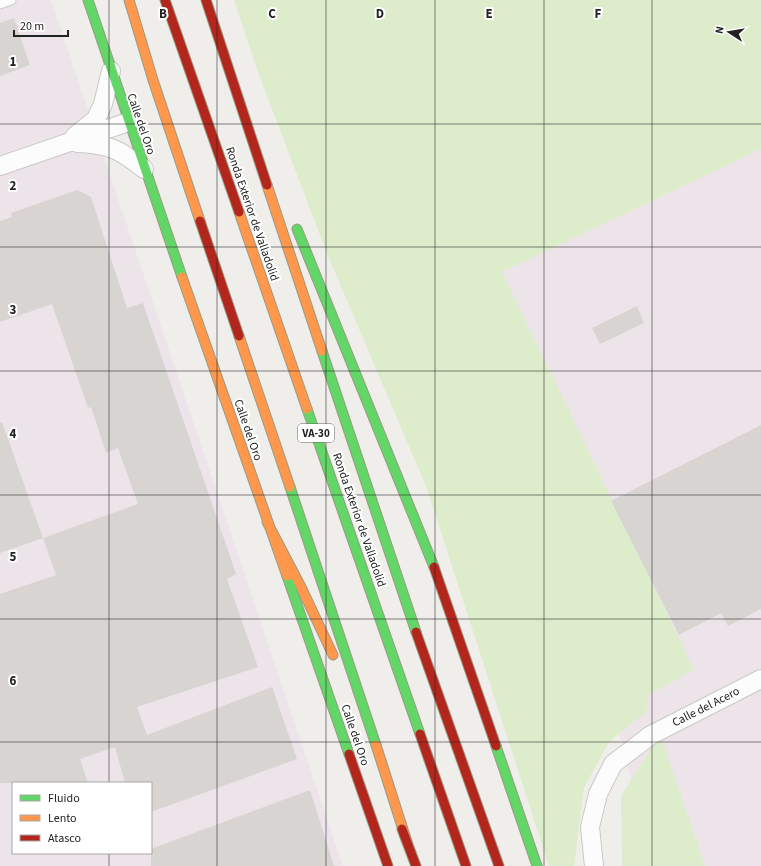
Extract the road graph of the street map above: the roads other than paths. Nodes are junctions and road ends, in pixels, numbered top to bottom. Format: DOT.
graph roads {
  1 [pos="11,0"];
  2 [pos="88,0"];
  3 [pos="129,0"];
  4 [pos="165,0"];
  5 [pos="206,0"];
  6 [pos="0,4"];
  7 [pos="224,52"];
  8 [pos="111,70"];
  9 [pos="128,122"];
  10 [pos="67,143"];
  11 [pos="0,166"];
  12 [pos="144,169"];
  13 [pos="273,170"];
  14 [pos="294,222"];
  15 [pos="267,522"];
  16 [pos="338,666"];
  17 [pos="761,679"];
  18 [pos="347,687"];
  19 [pos="407,842"];
  20 [pos="388,866"];
  21 [pos="416,866"];
  22 [pos="466,866"];
  23 [pos="499,866"];
  24 [pos="537,866"];
  25 [pos="594,866"];
  1 -- 6 [label="lane"];
  2 -- 8 [label="main road, Calle del Oro"];
  3 -- 19 [label="main road"];
  4 -- 22 [label="main road, Ronda Exterior de Valladolid / VA-30"];
  5 -- 7 [label="main road, Ronda Exterior de Valladolid / VA-30"];
  7 -- 13 [label="main road"];
  7 -- 23 [label="main road, Ronda Exterior de Valladolid / VA-30"];
  8 -- 9 [label="main road, Calle del Oro"];
  8 -- 10 [label="street"];
  9 -- 10 [label="street"];
  9 -- 12 [label="main road, Calle del Oro"];
  10 -- 11 [label="street"];
  10 -- 12 [label="street"];
  12 -- 15 [label="main road, Calle del Oro"];
  14 -- 24 [label="main road"];
  15 -- 16 [label="main road"];
  15 -- 20 [label="main road, Calle del Oro"];
  17 -- 25 [label="street, Calle del Acero"];
  18 -- 19 [label="main road"];
  19 -- 21 [label="main road"];
}
